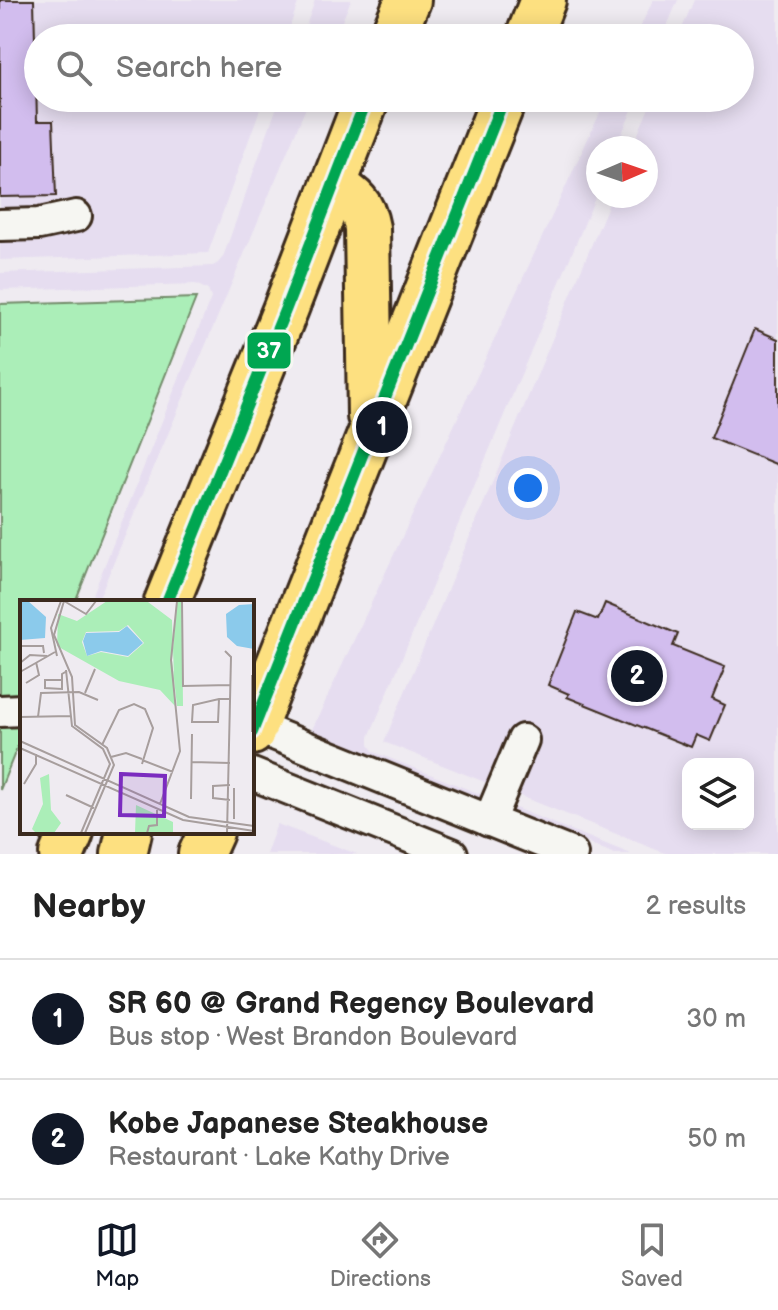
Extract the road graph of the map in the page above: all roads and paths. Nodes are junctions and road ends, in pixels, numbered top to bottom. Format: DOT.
graph roads {
  1 [pos="408,0"];
  2 [pos="543,0"];
  3 [pos="398,24"];
  4 [pos="534,24"];
  5 [pos="362,112"];
  6 [pos="498,112"];
  7 [pos="334,186"];
  8 [pos="76,216"];
  9 [pos="0,225"];
  10 [pos="371,434"];
  11 [pos="168,600"];
  12 [pos="20,710"];
  13 [pos="0,711"];
  14 [pos="254,726"];
  15 [pos="254,729"];
  16 [pos="523,740"];
  17 [pos="254,775"];
  18 [pos="489,821"];
  19 [pos="70,834"];
  20 [pos="129,834"];
  21 [pos="210,834"];
  22 [pos="62,854"];
  23 [pos="124,854"];
  24 [pos="201,854"];
  25 [pos="452,854"];
  26 [pos="572,854"];
  1 -- 3 [label="highway"];
  2 -- 4 [label="highway"];
  5 -- 7 [label="highway"];
  6 -- 10 [label="highway"];
  7 -- 10 [label="highway"];
  7 -- 11 [label="highway"];
  8 -- 9 [label="street"];
  10 -- 14 [label="highway"];
  12 -- 13 [label="street"];
  15 -- 18 [label="street"];
  16 -- 18 [label="street"];
  17 -- 25 [label="street"];
  18 -- 26 [label="street"];
  19 -- 22 [label="highway"];
  20 -- 23 [label="highway"];
  21 -- 24 [label="highway"];
}
